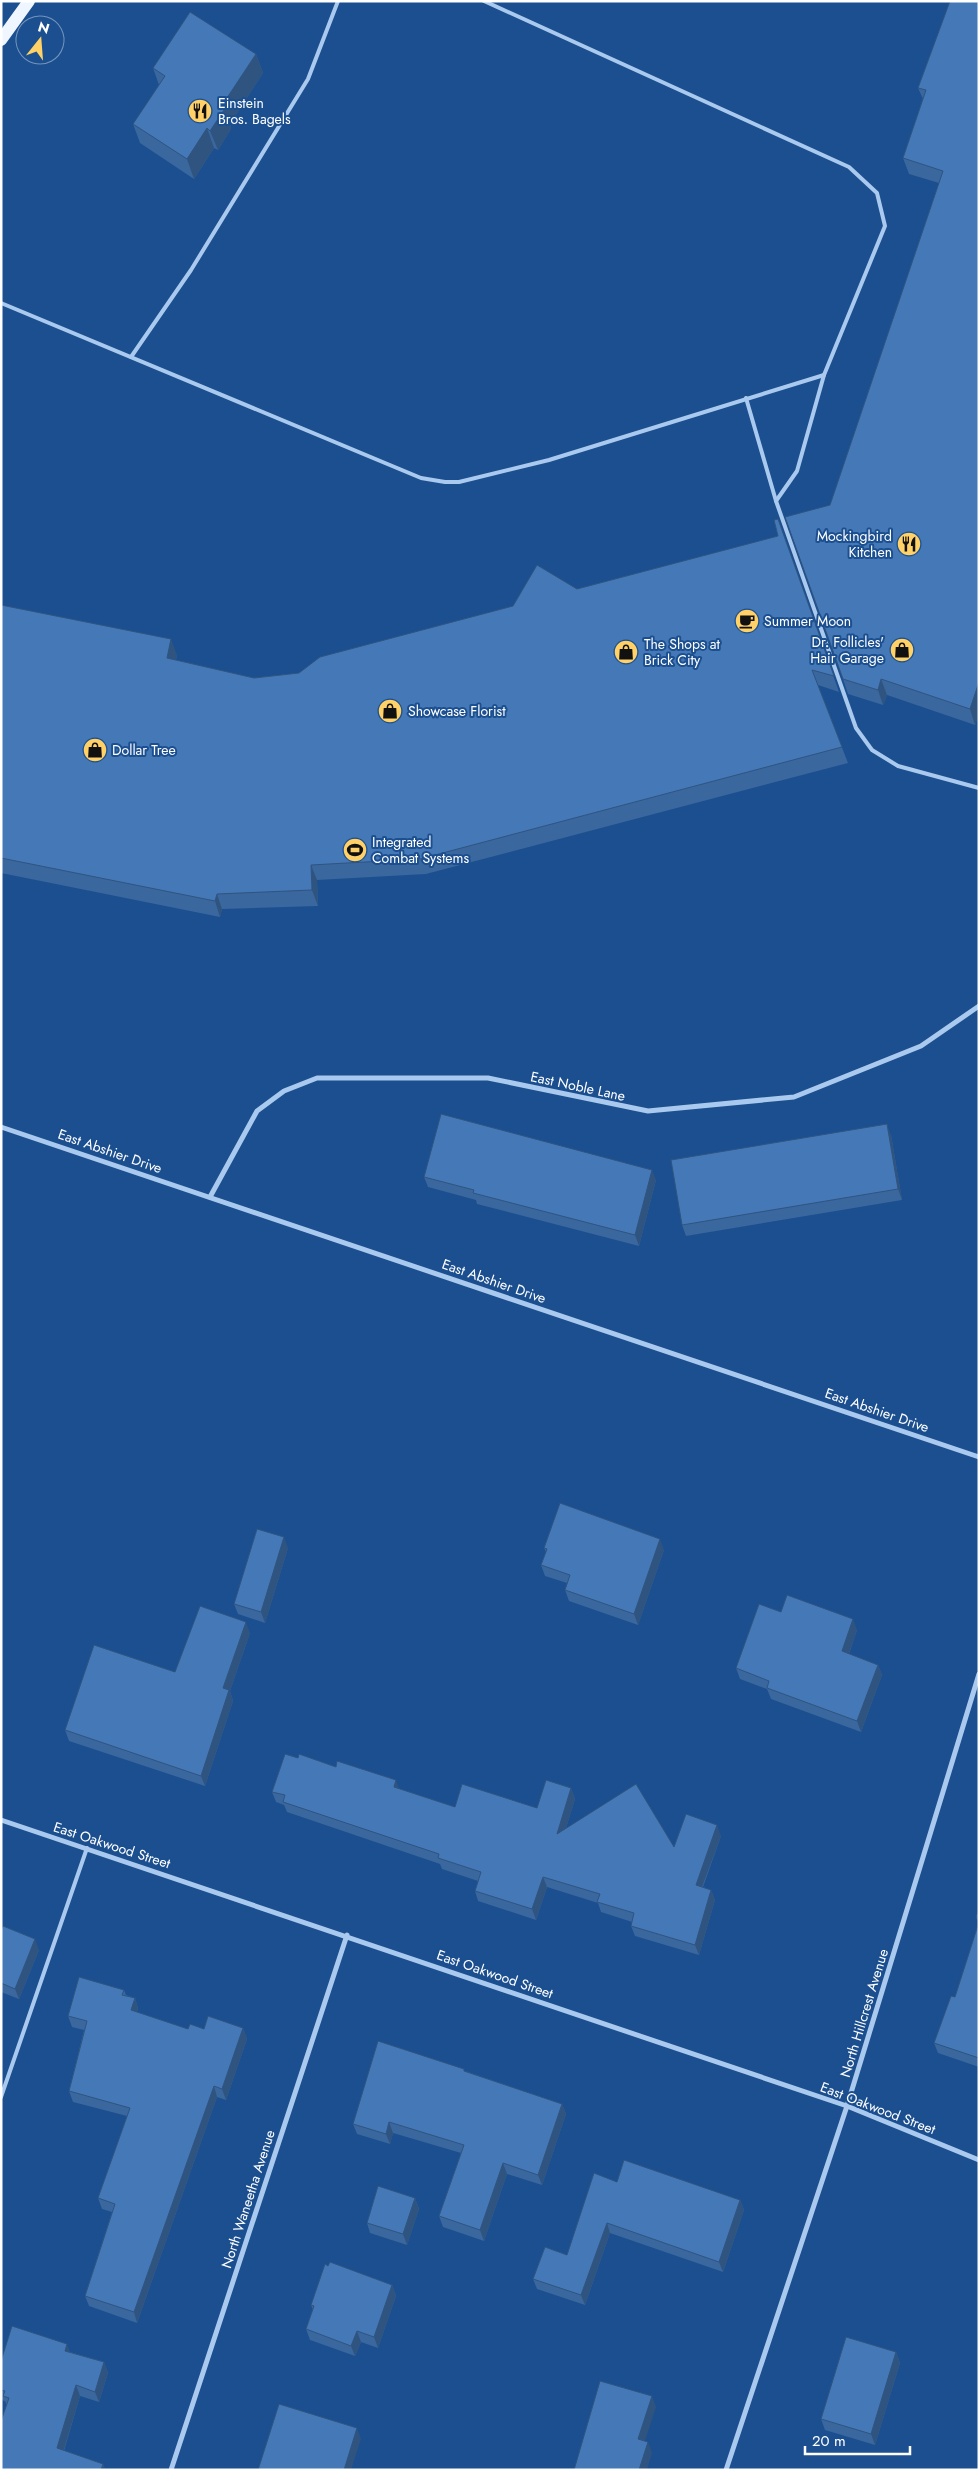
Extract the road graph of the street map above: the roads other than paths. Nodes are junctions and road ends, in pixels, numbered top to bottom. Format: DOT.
graph roads {
  1 [pos="29,1"];
  2 [pos="338,1"];
  3 [pos="484,1"];
  4 [pos="1,40"];
  5 [pos="1,303"];
  6 [pos="132,357"];
  7 [pos="824,374"];
  8 [pos="746,398"];
  9 [pos="776,500"];
  10 [pos="979,788"];
  11 [pos="979,1006"];
  12 [pos="1,1127"];
  13 [pos="210,1197"];
  14 [pos="979,1457"];
  15 [pos="979,1674"];
  16 [pos="1,1820"];
  17 [pos="87,1848"];
  18 [pos="347,1935"];
  19 [pos="1,2097"];
  20 [pos="847,2106"];
  21 [pos="979,2160"];
  22 [pos="171,2470"];
  23 [pos="726,2470"];
  1 -- 4 [label="main road"];
  2 -- 6 [label="lane"];
  3 -- 7 [label="lane"];
  5 -- 6 [label="lane"];
  6 -- 8 [label="lane"];
  7 -- 8 [label="lane"];
  7 -- 9 [label="lane"];
  8 -- 9 [label="lane"];
  9 -- 10 [label="lane"];
  11 -- 13 [label="street, East Noble Lane"];
  12 -- 13 [label="street, East Abshier Drive"];
  13 -- 14 [label="street, East Abshier Drive"];
  15 -- 20 [label="street, North Hillcrest Avenue"];
  16 -- 17 [label="street, East Oakwood Street"];
  17 -- 18 [label="street, East Oakwood Street"];
  17 -- 19 [label="lane"];
  18 -- 20 [label="street, East Oakwood Street"];
  18 -- 22 [label="street, North Waneetha Avenue"];
  20 -- 21 [label="street, East Oakwood Street"];
  20 -- 23 [label="street, North Hillcrest Avenue"];
}
